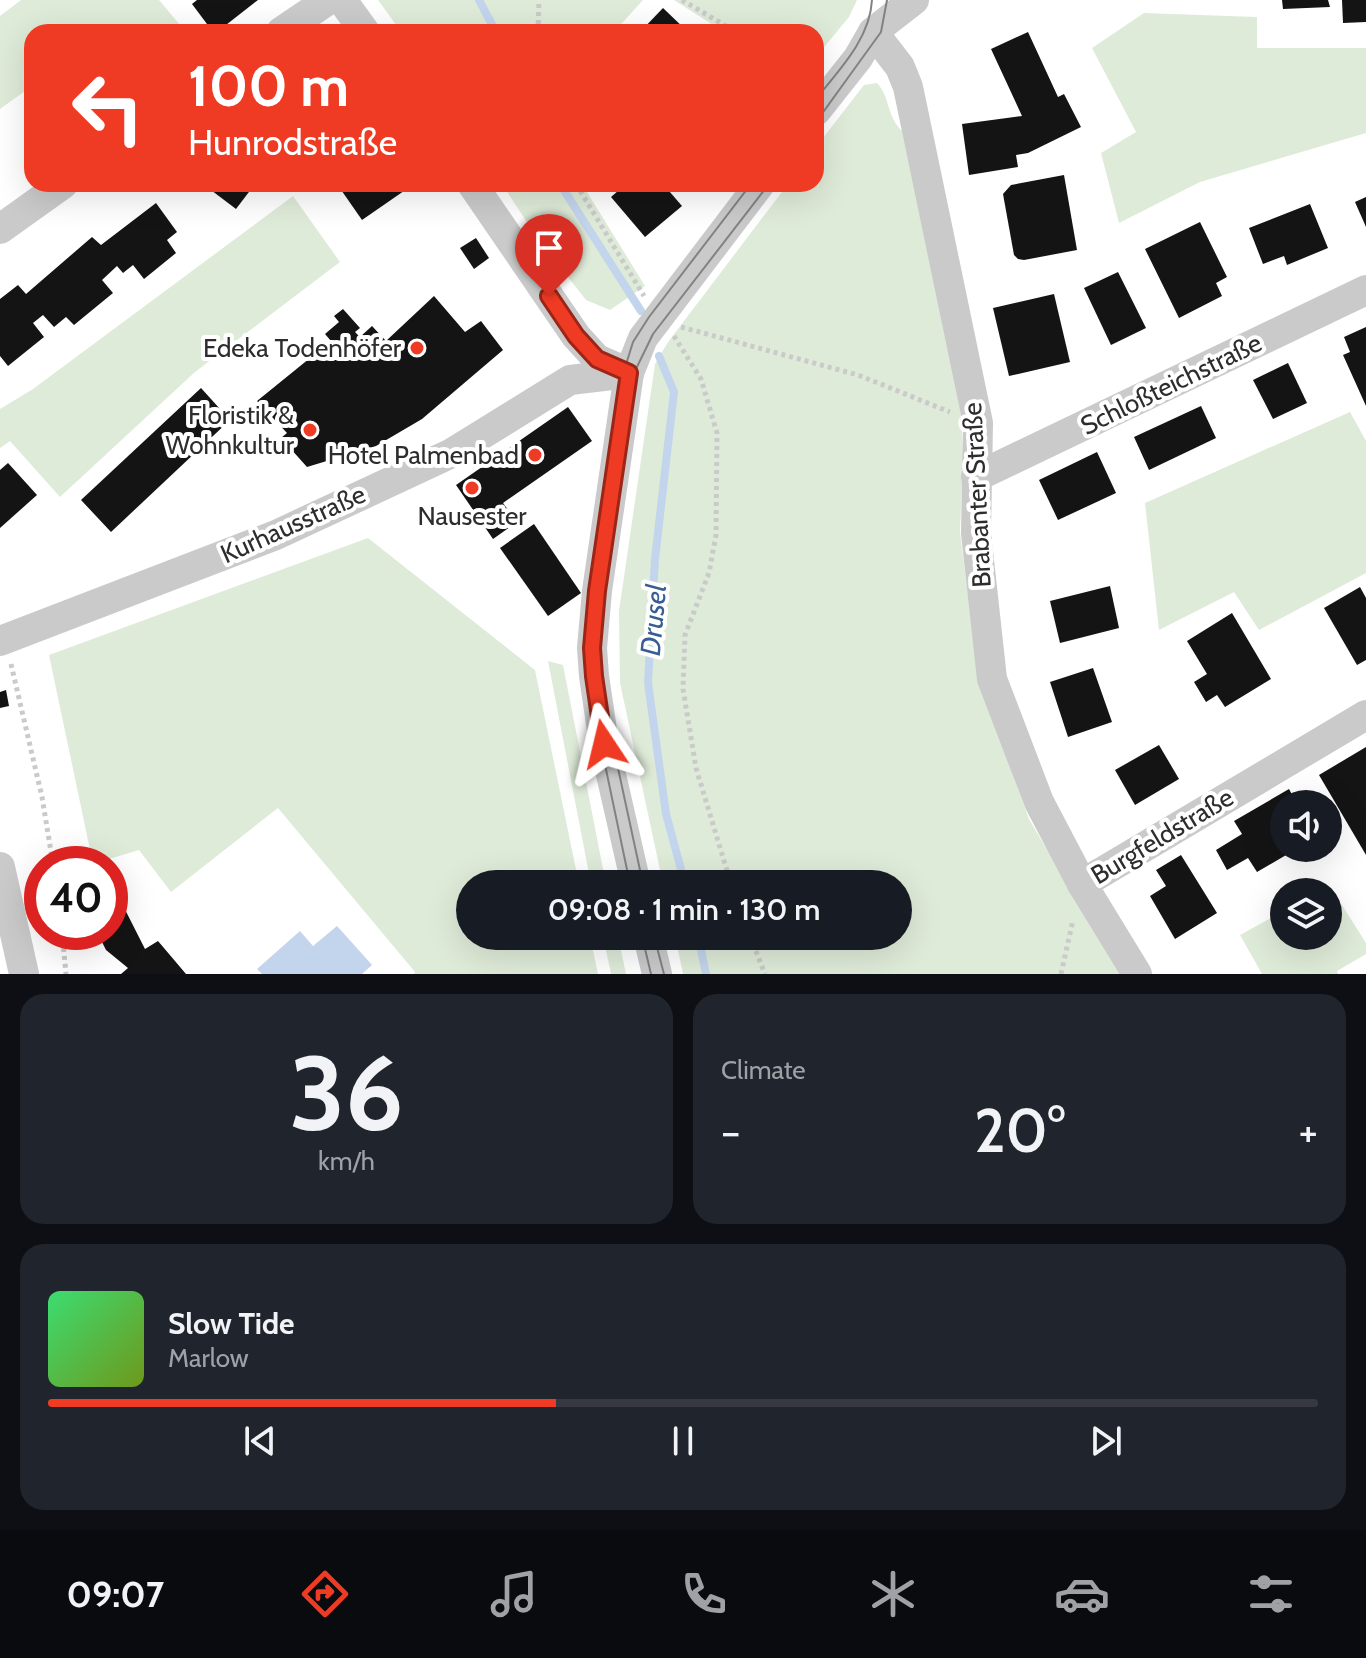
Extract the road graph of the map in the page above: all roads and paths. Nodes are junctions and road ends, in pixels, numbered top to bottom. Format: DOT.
graph roads {
  1 [pos="328,0"];
  2 [pos="342,0"];
  3 [pos="539,0"];
  4 [pos="682,0"];
  5 [pos="882,0"];
  6 [pos="914,0"];
  7 [pos="293,24"];
  8 [pos="359,24"];
  9 [pos="538,24"];
  10 [pos="722,24"];
  11 [pos="873,32"];
  12 [pos="824,101"];
  13 [pos="52,192"];
  14 [pos="477,192"];
  15 [pos="581,192"];
  16 [pos="754,192"];
  17 [pos="0,229"];
  18 [pos="1366,290"];
  19 [pos="658,318"];
  20 [pos="629,373"];
  21 [pos="978,423"];
  22 [pos="976,477"];
  23 [pos="2,640"];
  24 [pos="1366,715"];
  25 [pos="50,846"];
  26 [pos="0,867"];
  27 [pos="633,870"];
  28 [pos="727,870"];
  29 [pos="1082,884"];
  30 [pos="64,950"];
  31 [pos="651,950"];
  32 [pos="756,950"];
  33 [pos="24,974"];
  34 [pos="66,974"];
  35 [pos="657,974"];
  36 [pos="765,974"];
  37 [pos="1061,974"];
  38 [pos="1137,974"];
  1 -- 7 [label="street"];
  2 -- 8 [label="street"];
  3 -- 9 [label="path"];
  4 -- 10 [label="path"];
  5 -- 11 [label="street"];
  6 -- 11 [label="street"];
  11 -- 12 [label="street"];
  11 -- 21 [label="street, Brabanter Straße"];
  13 -- 17 [label="street"];
  14 -- 20 [label="street"];
  15 -- 19 [label="path"];
  16 -- 19 [label="street"];
  18 -- 22 [label="street, Schloßteichstraße"];
  19 -- 20 [label="street"];
  19 -- 21 [label="path"];
  19 -- 28 [label="path"];
  20 -- 23 [label="street, Kurhausstraße"];
  20 -- 27 [label="street"];
  21 -- 22 [label="street, Brabanter Straße"];
  22 -- 29 [label="street, Brabanter Straße"];
  23 -- 25 [label="path"];
  24 -- 29 [label="street, Burgfeldstraße"];
  26 -- 33 [label="street"];
  29 -- 37 [label="path"];
  29 -- 38 [label="street, Brabanter Straße"];
  30 -- 34 [label="path"];
  31 -- 35 [label="street"];
  32 -- 36 [label="path"];
}
